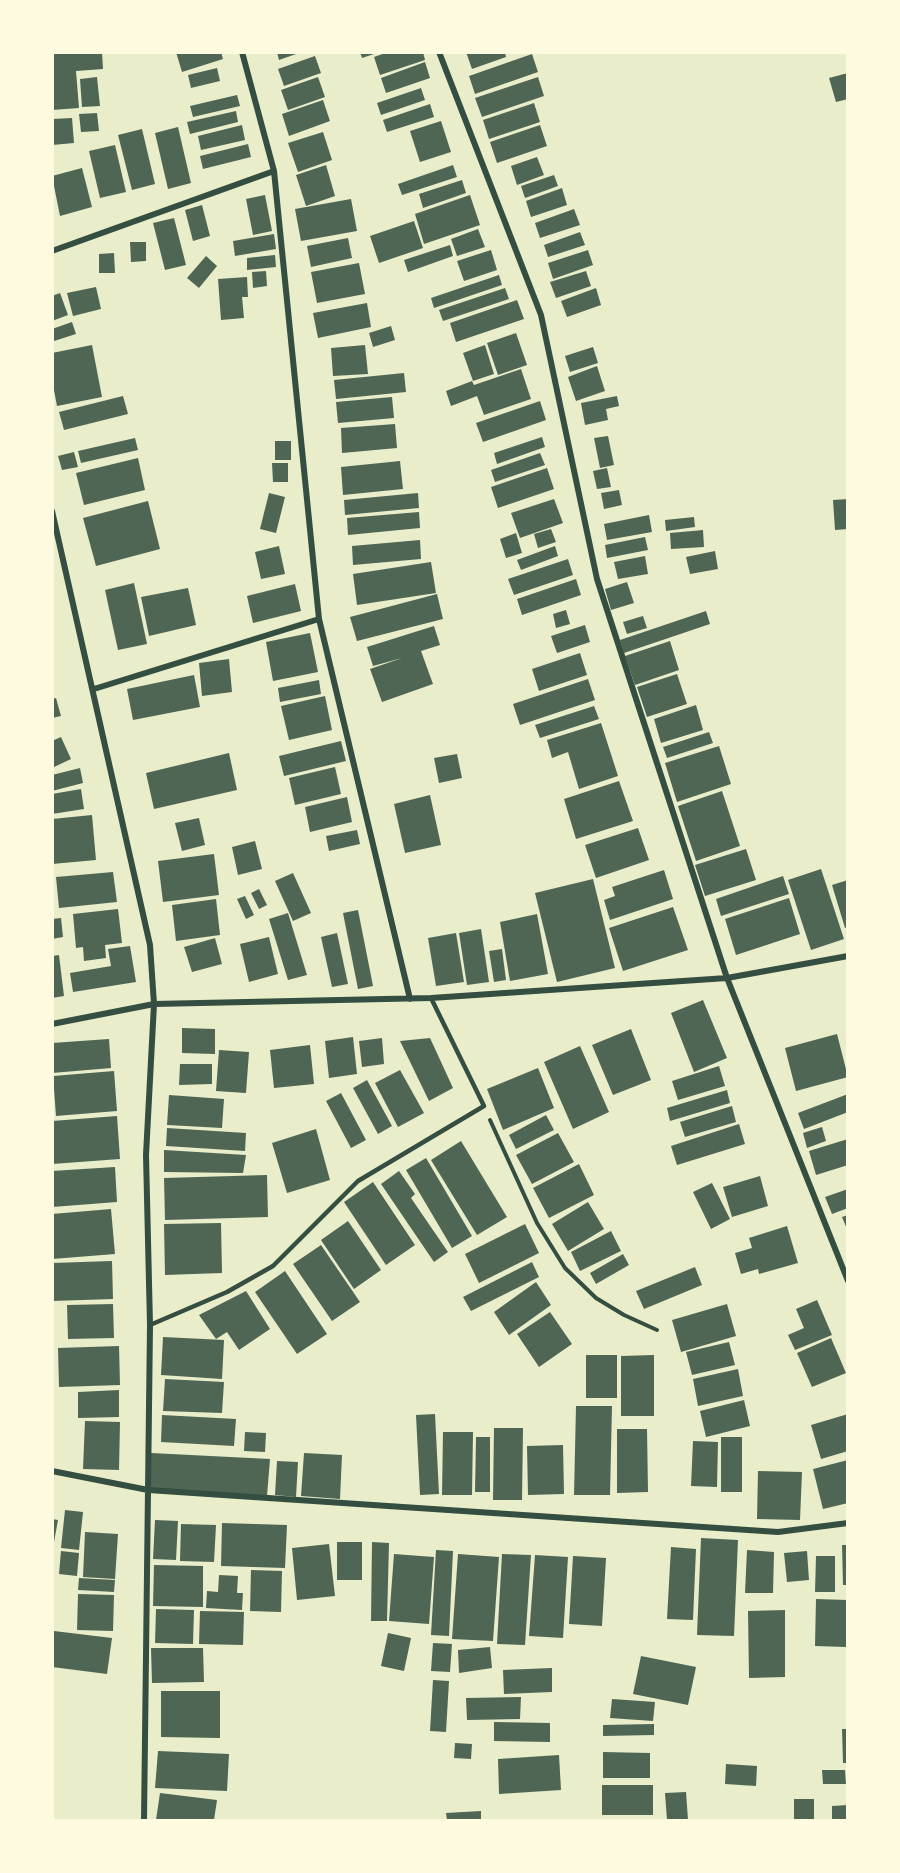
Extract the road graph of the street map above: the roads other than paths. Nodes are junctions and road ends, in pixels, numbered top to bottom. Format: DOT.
graph roads {
  1 [pos="242,52"];
  2 [pos="439,52"];
  3 [pos="274,171"];
  4 [pos="52,251"];
  5 [pos="52,511"];
  6 [pos="319,619"];
  7 [pos="94,689"];
  8 [pos="848,956"];
  9 [pos="727,978"];
  10 [pos="431,998"];
  11 [pos="410,999"];
  12 [pos="154,1004"];
  13 [pos="52,1024"];
  14 [pos="848,1281"];
  15 [pos="150,1324"];
  16 [pos="52,1471"];
  17 [pos="148,1490"];
  18 [pos="848,1523"];
  19 [pos="144,1821"];
  1 -- 3 [label="street"];
  2 -- 9 [label="street"];
  3 -- 4 [label="street"];
  3 -- 6 [label="street"];
  5 -- 7 [label="street"];
  6 -- 7 [label="street"];
  6 -- 11 [label="street"];
  7 -- 12 [label="street"];
  8 -- 9 [label="street"];
  9 -- 10 [label="street"];
  9 -- 14 [label="street"];
  10 -- 11 [label="street"];
  10 -- 15 [label="lane"];
  11 -- 12 [label="street"];
  12 -- 13 [label="street"];
  12 -- 15 [label="street"];
  15 -- 17 [label="street"];
  16 -- 17 [label="street"];
  17 -- 18 [label="street"];
  17 -- 19 [label="street"];
}
